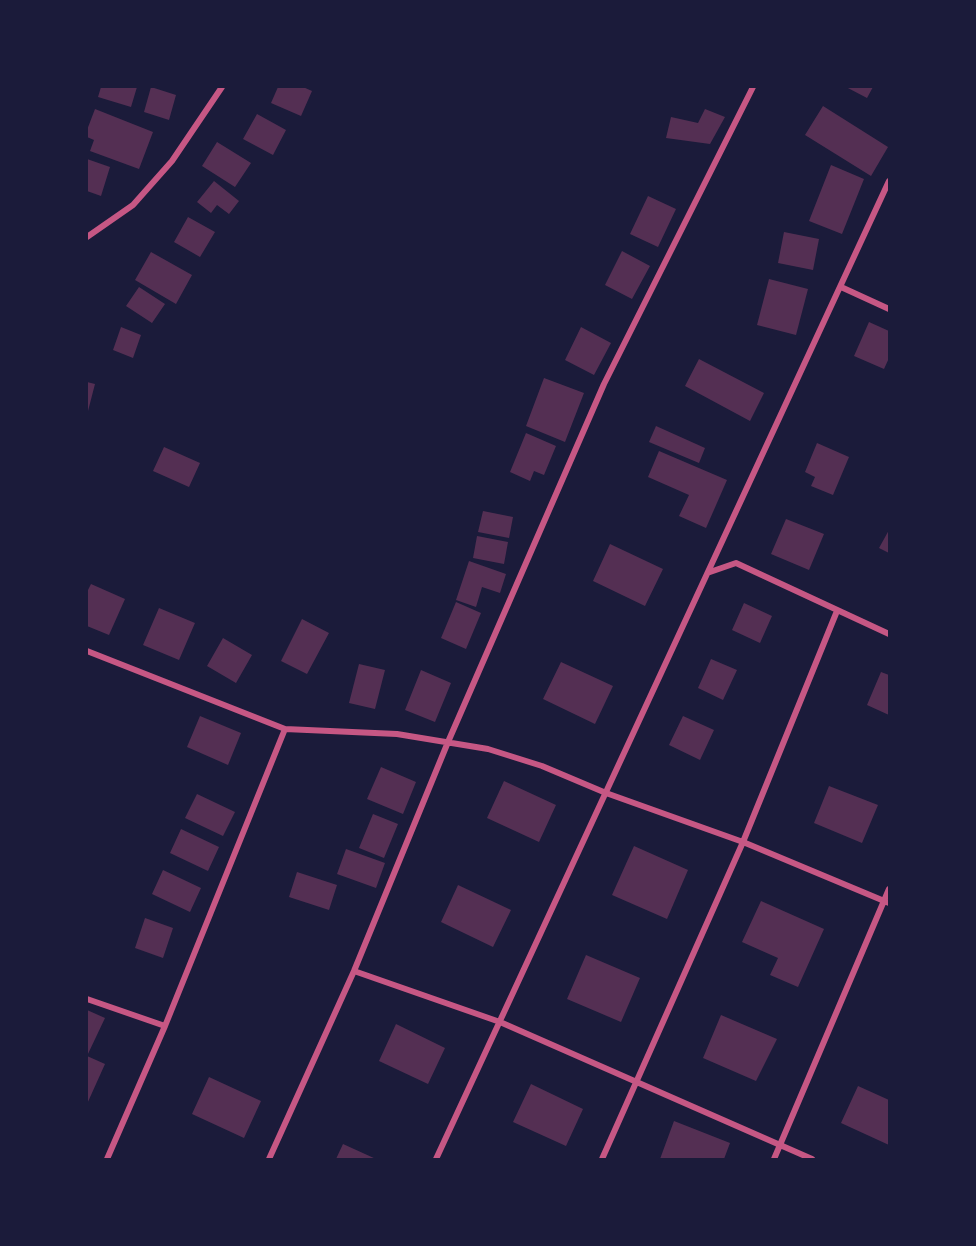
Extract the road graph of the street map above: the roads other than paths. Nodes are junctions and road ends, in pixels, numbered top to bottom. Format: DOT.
graph roads {
  1 [pos="222,87"];
  2 [pos="753,87"];
  3 [pos="889,182"];
  4 [pos="87,237"];
  5 [pos="841,287"];
  6 [pos="889,309"];
  7 [pos="710,572"];
  8 [pos="837,611"];
  9 [pos="889,634"];
  10 [pos="87,651"];
  11 [pos="285,729"];
  12 [pos="448,742"];
  13 [pos="606,793"];
  14 [pos="743,842"];
  15 [pos="889,889"];
  16 [pos="886,902"];
  17 [pos="354,971"];
  18 [pos="87,999"];
  19 [pos="500,1022"];
  20 [pos="165,1026"];
  21 [pos="638,1082"];
  22 [pos="781,1144"];
  23 [pos="107,1159"];
  24 [pos="268,1159"];
  25 [pos="436,1159"];
  26 [pos="602,1159"];
  27 [pos="774,1159"];
  28 [pos="812,1159"];
  1 -- 4 [label="street"];
  2 -- 12 [label="street"];
  3 -- 5 [label="street"];
  5 -- 6 [label="street"];
  5 -- 7 [label="street"];
  7 -- 8 [label="street"];
  7 -- 13 [label="street"];
  8 -- 9 [label="street"];
  8 -- 14 [label="street"];
  10 -- 11 [label="street"];
  11 -- 12 [label="street"];
  11 -- 20 [label="street"];
  12 -- 13 [label="street"];
  12 -- 17 [label="street"];
  13 -- 14 [label="street"];
  13 -- 19 [label="street"];
  14 -- 16 [label="street"];
  14 -- 21 [label="street"];
  15 -- 16 [label="street"];
  16 -- 22 [label="street"];
  17 -- 19 [label="street"];
  17 -- 24 [label="street"];
  18 -- 20 [label="street"];
  19 -- 21 [label="street"];
  19 -- 25 [label="street"];
  20 -- 23 [label="street"];
  21 -- 22 [label="street"];
  21 -- 26 [label="street"];
  22 -- 27 [label="street"];
  22 -- 28 [label="street"];
}
